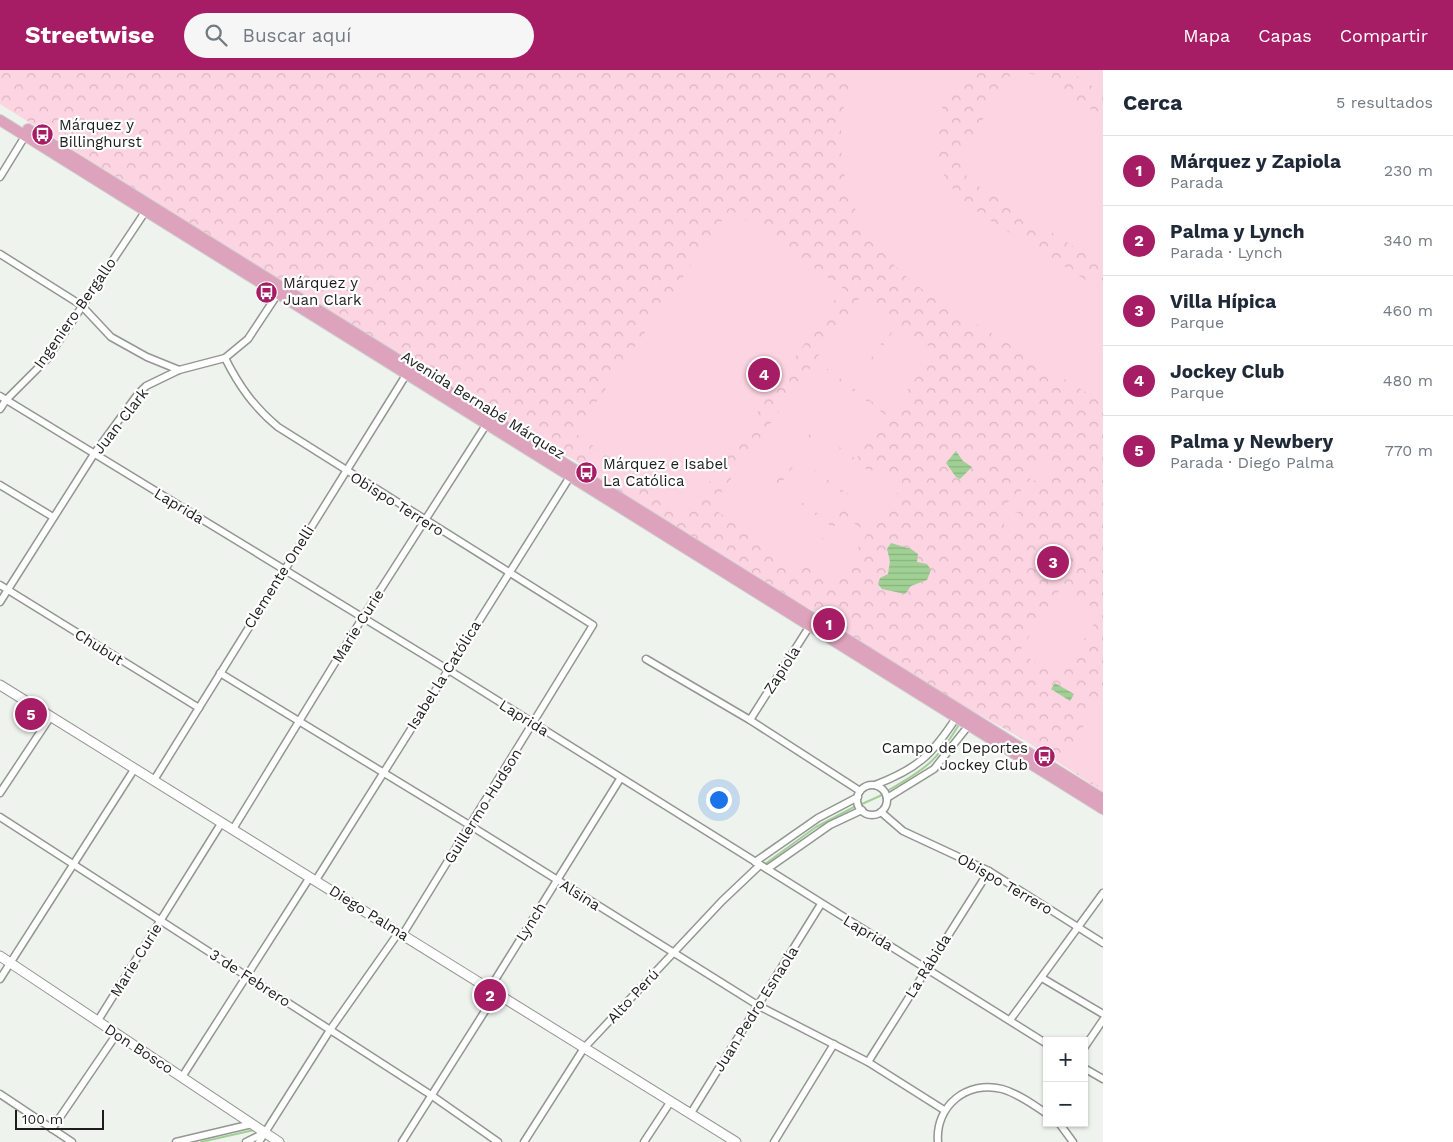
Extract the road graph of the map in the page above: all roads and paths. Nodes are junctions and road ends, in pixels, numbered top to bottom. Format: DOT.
graph roads {
  1 [pos="0,112"];
  2 [pos="0,120"];
  3 [pos="27,132"];
  4 [pos="0,177"];
  5 [pos="145,212"];
  6 [pos="0,254"];
  7 [pos="280,291"];
  8 [pos="81,305"];
  9 [pos="225,358"];
  10 [pos="179,370"];
  11 [pos="406,375"];
  12 [pos="3,398"];
  13 [pos="0,409"];
  14 [pos="486,425"];
  15 [pos="94,454"];
  16 [pos="345,470"];
  17 [pos="571,473"];
  18 [pos="0,485"];
  19 [pos="52,518"];
  20 [pos="424,520"];
  21 [pos="283,569"];
  22 [pos="509,574"];
  23 [pos="0,586"];
  24 [pos="7,590"];
  25 [pos="0,602"];
  26 [pos="363,617"];
  27 [pos="812,623"];
  28 [pos="592,625"];
  29 [pos="646,659"];
  30 [pos="447,669"];
  31 [pos="220,673"];
  32 [pos="0,685"];
  33 [pos="198,708"];
  34 [pos="51,716"];
  35 [pos="956,718"];
  36 [pos="300,720"];
  37 [pos="750,720"];
  38 [pos="533,724"];
  39 [pos="969,725"];
  40 [pos="135,768"];
  41 [pos="383,772"];
  42 [pos="620,778"];
  43 [pos="154,780"];
  44 [pos="875,786"];
  45 [pos="0,793"];
  46 [pos="859,794"];
  47 [pos="887,798"];
  48 [pos="1103,799"];
  49 [pos="1103,809"];
  50 [pos="862,810"];
  51 [pos="881,812"];
  52 [pos="0,818"];
  53 [pos="222,822"];
  54 [pos="472,826"];
  55 [pos="233,829"];
  56 [pos="757,864"];
  57 [pos="74,865"];
  58 [pos="767,869"];
  59 [pos="989,871"];
  60 [pos="313,879"];
  61 [pos="556,880"];
  62 [pos="1103,893"];
  63 [pos="821,904"];
  64 [pos="160,920"];
  65 [pos="1078,926"];
  66 [pos="401,933"];
  67 [pos="1103,942"];
  68 [pos="674,953"];
  69 [pos="0,956"];
  70 [pos="11,963"];
  71 [pos="927,968"];
  72 [pos="246,976"];
  73 [pos="1042,978"];
  74 [pos="0,979"];
  75 [pos="493,990"];
  76 [pos="759,1006"];
  77 [pos="1103,1014"];
  78 [pos="1010,1020"];
  79 [pos="1103,1020"];
  80 [pos="97,1022"];
  81 [pos="330,1030"];
  82 [pos="116,1035"];
  83 [pos="1043,1041"];
  84 [pos="1088,1042"];
  85 [pos="834,1044"];
  86 [pos="584,1048"];
  87 [pos="868,1062"];
  88 [pos="1088,1070"];
  89 [pos="182,1077"];
  90 [pos="1103,1079"];
  91 [pos="0,1094"];
  92 [pos="431,1095"];
  93 [pos="671,1101"];
  94 [pos="1043,1109"];
  95 [pos="944,1110"];
  96 [pos="691,1113"];
  97 [pos="252,1124"];
  98 [pos="1062,1127"];
  99 [pos="52,1129"];
  100 [pos="265,1133"];
  101 [pos="72,1142"];
  102 [pos="176,1142"];
  103 [pos="246,1142"];
  104 [pos="259,1142"];
  105 [pos="279,1142"];
  106 [pos="402,1142"];
  107 [pos="498,1142"];
  108 [pos="524,1142"];
  109 [pos="644,1142"];
  110 [pos="736,1142"];
  111 [pos="774,1142"];
  112 [pos="938,1142"];
  113 [pos="1072,1142"];
  1 -- 3 [label="main road, Avenida Bernabé Márquez"];
  2 -- 3 [label="main road, Avenida Bernabé Márquez"];
  3 -- 4 [label="street"];
  3 -- 5 [label="main road, Avenida Bernabé Márquez"];
  3 -- 7 [label="main road, Avenida Bernabé Márquez"];
  5 -- 7 [label="main road, Avenida Bernabé Márquez"];
  5 -- 8 [label="street, Ingeniero Bergallo"];
  6 -- 8 [label="street"];
  7 -- 9 [label="street, Juan Clark"];
  7 -- 11 [label="main road, Avenida Bernabé Márquez"];
  7 -- 17 [label="main road, Avenida Bernabé Márquez"];
  8 -- 10 [label="street"];
  8 -- 12 [label="street, Ingeniero Bergallo"];
  9 -- 10 [label="street, Juan Clark"];
  9 -- 16 [label="street, Obispo Terrero"];
  10 -- 15 [label="street, Juan Clark"];
  11 -- 14 [label="main road, Avenida Bernabé Márquez"];
  11 -- 16 [label="street, Clemente Onelli"];
  12 -- 13 [label="street, Ingeniero Bergallo"];
  12 -- 15 [label="street, Laprida"];
  14 -- 17 [label="main road, Avenida Bernabé Márquez"];
  14 -- 20 [label="street, Marie Curie"];
  15 -- 19 [label="street, Juan Clark"];
  15 -- 21 [label="street, Laprida"];
  16 -- 20 [label="street, Obispo Terrero"];
  16 -- 21 [label="street, Clemente Onelli"];
  17 -- 22 [label="street, Isabel la Católica"];
  17 -- 27 [label="main road, Avenida Bernabé Márquez"];
  18 -- 19 [label="street"];
  19 -- 24 [label="street, Juan Clark"];
  20 -- 22 [label="street, Obispo Terrero"];
  20 -- 26 [label="street, Marie Curie"];
  21 -- 26 [label="street, Laprida"];
  21 -- 31 [label="street, Clemente Onelli"];
  22 -- 28 [label="street, Obispo Terrero"];
  22 -- 30 [label="street, Isabel la Católica"];
  23 -- 24 [label="street, Chubut"];
  24 -- 25 [label="street, Juan Clark"];
  24 -- 33 [label="street, Chubut"];
  26 -- 30 [label="street, Laprida"];
  26 -- 36 [label="street, Marie Curie"];
  27 -- 35 [label="main road, Avenida Bernabé Márquez"];
  27 -- 37 [label="street, Zapiola"];
  27 -- 48 [label="main road, Avenida Bernabé Márquez"];
  28 -- 38 [label="street, Guillermo Hudson"];
  29 -- 37 [label="street"];
  30 -- 38 [label="street, Laprida"];
  30 -- 41 [label="street, Isabel la Católica"];
  31 -- 33 [label="street, Clemente Onelli"];
  31 -- 36 [label="street, Alsina"];
  32 -- 34 [label="main road, Diego Palma"];
  33 -- 43 [label="street, Clemente Onelli"];
  34 -- 40 [label="main road, Diego Palma"];
  34 -- 45 [label="street"];
  35 -- 39 [label="main road, Avenida Bernabé Márquez"];
  35 -- 44 [label="street"];
  36 -- 41 [label="street, Alsina"];
  36 -- 55 [label="street, Marie Curie"];
  37 -- 46 [label="street"];
  38 -- 42 [label="street, Laprida"];
  38 -- 54 [label="street, Guillermo Hudson"];
  39 -- 47 [label="street"];
  39 -- 49 [label="main road, Avenida Bernabé Márquez"];
  40 -- 43 [label="main road, Diego Palma"];
  40 -- 57 [label="street"];
  41 -- 54 [label="street, Alsina"];
  41 -- 60 [label="street, Isabel la Católica"];
  42 -- 56 [label="street, Laprida"];
  42 -- 61 [label="street, Lynch"];
  43 -- 53 [label="main road, Diego Palma"];
  44 -- 46 [label="street"];
  44 -- 47 [label="street"];
  46 -- 50 [label="street"];
  46 -- 56 [label="street, Alto Perú"];
  47 -- 51 [label="street"];
  50 -- 51 [label="street"];
  50 -- 58 [label="street"];
  51 -- 59 [label="street, Obispo Terrero"];
  52 -- 57 [label="street, 3 de Febrero"];
  53 -- 55 [label="main road, Diego Palma"];
  53 -- 64 [label="street, Marie Curie"];
  54 -- 61 [label="street, Alsina"];
  54 -- 66 [label="street, Guillermo Hudson"];
  55 -- 60 [label="main road, Diego Palma"];
  56 -- 58 [label="street, Laprida"];
  56 -- 68 [label="street, Alto Perú"];
  57 -- 64 [label="street, 3 de Febrero"];
  57 -- 70 [label="street"];
  58 -- 63 [label="street, Laprida"];
  59 -- 65 [label="street, Obispo Terrero"];
  59 -- 71 [label="street, La Rábida"];
  60 -- 66 [label="main road, Diego Palma"];
  60 -- 72 [label="street, Isabel la Católica"];
  61 -- 68 [label="street, Alsina"];
  61 -- 75 [label="street, Lynch"];
  62 -- 65 [label="street"];
  63 -- 71 [label="street, Laprida"];
  63 -- 76 [label="street, Juan Pedro Esnaola"];
  64 -- 72 [label="street, 3 de Febrero"];
  64 -- 80 [label="street, Marie Curie"];
  65 -- 67 [label="street, Obispo Terrero"];
  65 -- 73 [label="street"];
  66 -- 75 [label="main road, Diego Palma"];
  66 -- 81 [label="street, Guillermo Hudson"];
  68 -- 76 [label="street, Alsina"];
  68 -- 86 [label="street, Alto Perú"];
  69 -- 70 [label="main road, Don Bosco"];
  70 -- 74 [label="street"];
  70 -- 80 [label="main road, Don Bosco"];
  71 -- 78 [label="street, Laprida"];
  71 -- 87 [label="street, La Rábida"];
  72 -- 81 [label="street, 3 de Febrero"];
  72 -- 89 [label="street, Isabel la Católica"];
  73 -- 77 [label="street"];
  73 -- 78 [label="street"];
  75 -- 86 [label="main road, Diego Palma"];
  75 -- 92 [label="street, Lynch"];
  76 -- 85 [label="street, Alsina"];
  76 -- 96 [label="street, Juan Pedro Esnaola"];
  78 -- 83 [label="street, Laprida"];
  79 -- 84 [label="street"];
  80 -- 82 [label="main road, Don Bosco"];
  81 -- 92 [label="street, 3 de Febrero"];
  81 -- 100 [label="street, Guillermo Hudson"];
  82 -- 89 [label="main road, Don Bosco"];
  82 -- 99 [label="street"];
  85 -- 87 [label="street, Alsina"];
  85 -- 111 [label="street"];
  86 -- 93 [label="main road, Diego Palma"];
  86 -- 108 [label="street, Alto Perú"];
  87 -- 95 [label="street, Alsina"];
  88 -- 90 [label="street"];
  89 -- 97 [label="main road, Don Bosco"];
  91 -- 99 [label="street"];
  92 -- 106 [label="street, Lynch"];
  92 -- 107 [label="street, 3 de Febrero"];
  93 -- 96 [label="main road, Diego Palma"];
  93 -- 109 [label="street"];
  94 -- 95 [label="street"];
  95 -- 112 [label="street"];
  96 -- 110 [label="main road, Diego Palma"];
  97 -- 100 [label="main road, Don Bosco"];
  97 -- 102 [label="street"];
  98 -- 113 [label="street"];
  99 -- 101 [label="street"];
  100 -- 103 [label="street"];
  100 -- 104 [label="street, Guillermo Hudson"];
  100 -- 105 [label="main road, Don Bosco"];
}
